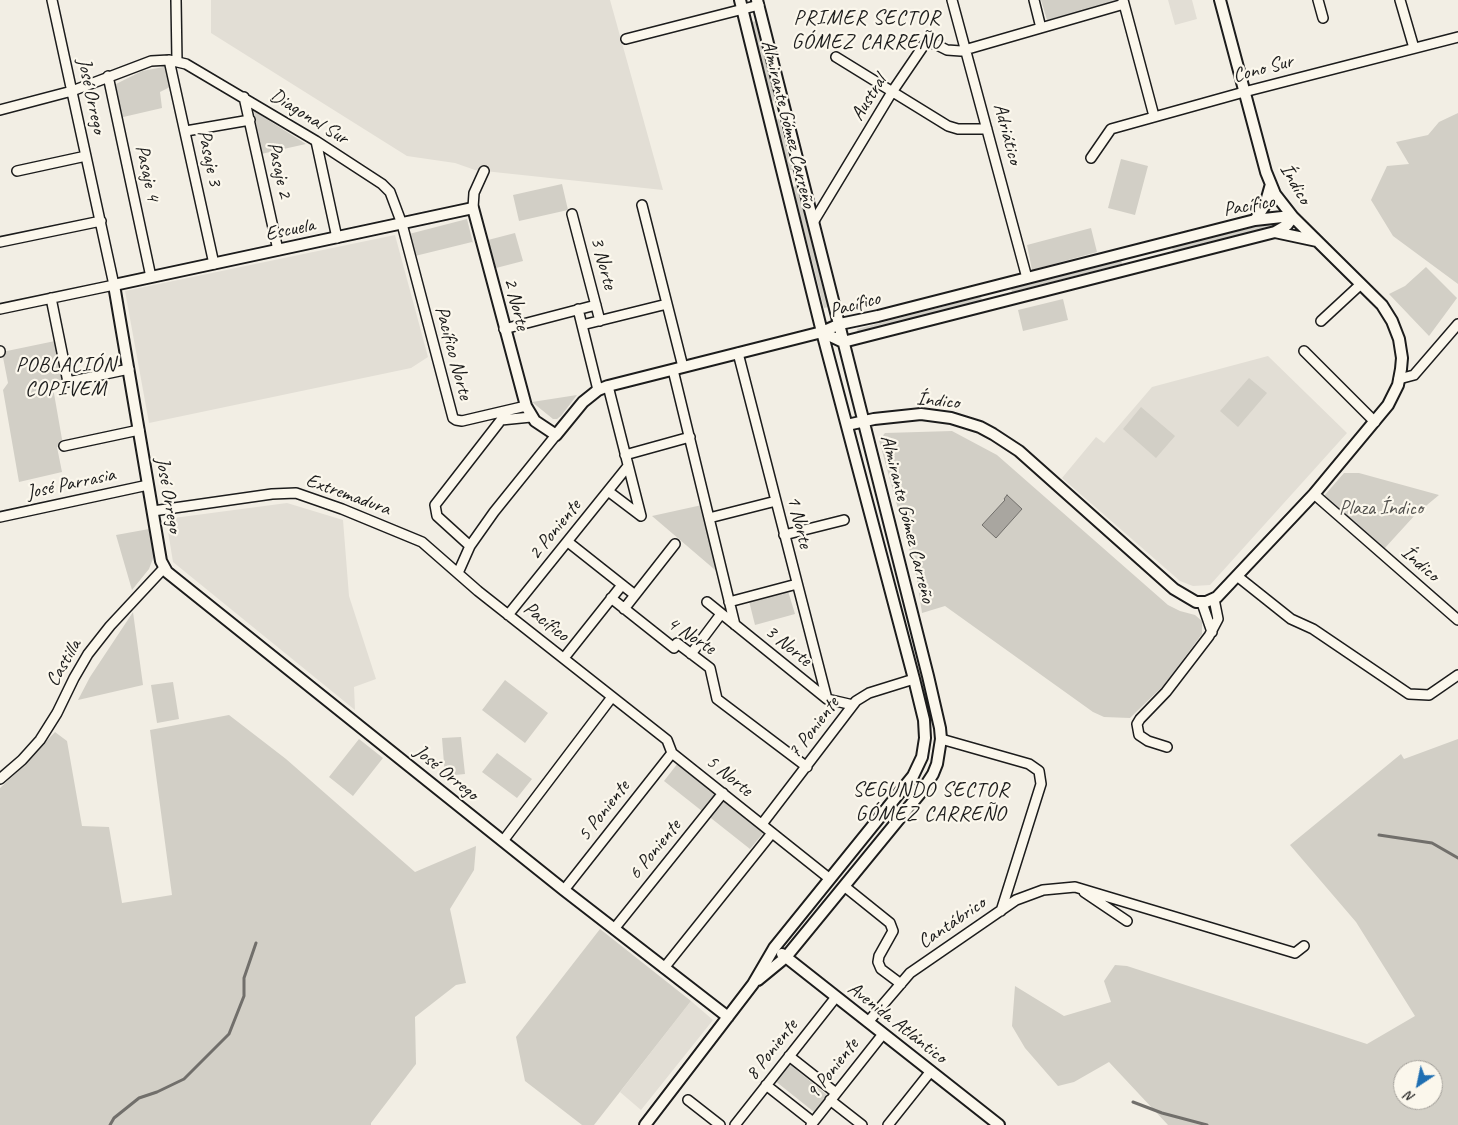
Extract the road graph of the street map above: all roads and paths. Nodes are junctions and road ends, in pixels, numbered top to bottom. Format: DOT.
graph roads {
  1 [pos="52,0"];
  2 [pos="176,0"];
  3 [pos="952,0"];
  4 [pos="1034,0"];
  5 [pos="1220,0"];
  6 [pos="1318,0"];
  7 [pos="1400,0"];
  8 [pos="758,2"];
  9 [pos="1124,2"];
  10 [pos="741,5"];
  11 [pos="1323,18"];
  12 [pos="1041,28"];
  13 [pos="1458,36"];
  14 [pos="626,39"];
  15 [pos="1414,48"];
  16 [pos="966,50"];
  17 [pos="836,58"];
  18 [pos="173,60"];
  19 [pos="108,76"];
  20 [pos="72,91"];
  21 [pos="892,92"];
  22 [pos="1244,92"];
  23 [pos="244,97"];
  24 [pos="0,110"];
  25 [pos="786,110"];
  26 [pos="767,115"];
  27 [pos="1154,116"];
  28 [pos="250,120"];
  29 [pos="987,130"];
  30 [pos="186,131"];
  31 [pos="316,141"];
  32 [pos="86,156"];
  33 [pos="1091,158"];
  34 [pos="17,171"];
  35 [pos="484,171"];
  36 [pos="803,179"];
  37 [pos="785,183"];
  38 [pos="1271,184"];
  39 [pos="642,205"];
  40 [pos="473,208"];
  41 [pos="572,214"];
  42 [pos="1293,217"];
  43 [pos="1256,220"];
  44 [pos="101,221"];
  45 [pos="814,221"];
  46 [pos="402,224"];
  47 [pos="1275,232"];
  48 [pos="337,238"];
  49 [pos="1318,241"];
  50 [pos="0,242"];
  51 [pos="278,250"];
  52 [pos="214,264"];
  53 [pos="151,277"];
  54 [pos="1027,278"];
  55 [pos="1361,284"];
  56 [pos="114,285"];
  57 [pos="51,298"];
  58 [pos="667,304"];
  59 [pos="596,305"];
  60 [pos="0,309"];
  61 [pos="578,309"];
  62 [pos="600,321"];
  63 [pos="1321,321"];
  64 [pos="840,324"];
  65 [pos="1458,324"];
  66 [pos="582,325"];
  67 [pos="504,328"];
  68 [pos="822,332"];
  69 [pos="844,342"];
  70 [pos="1304,351"];
  71 [pos="738,353"];
  72 [pos="129,368"];
  73 [pos="678,368"];
  74 [pos="1399,379"];
  75 [pos="603,388"];
  76 [pos="526,406"];
  77 [pos="531,417"];
  78 [pos="864,421"];
  79 [pos="1375,422"];
  80 [pos="847,425"];
  81 [pos="139,430"];
  82 [pos="556,435"];
  83 [pos="690,437"];
  84 [pos="64,446"];
  85 [pos="625,455"];
  86 [pos="628,466"];
  87 [pos="148,485"];
  88 [pos="608,491"];
  89 [pos="1314,494"];
  90 [pos="776,501"];
  91 [pos="153,511"];
  92 [pos="0,517"];
  93 [pos="709,518"];
  94 [pos="844,520"];
  95 [pos="784,535"];
  96 [pos="568,542"];
  97 [pos="675,544"];
  98 [pos="470,546"];
  99 [pos="164,568"];
  100 [pos="458,573"];
  101 [pos="1237,576"];
  102 [pos="797,584"];
  103 [pos="622,585"];
  104 [pos="635,595"];
  105 [pos="611,598"];
  106 [pos="1214,599"];
  107 [pos="708,602"];
  108 [pos="729,602"];
  109 [pos="1202,603"];
  110 [pos="624,609"];
  111 [pos="721,614"];
  112 [pos="508,615"];
  113 [pos="1458,620"];
  114 [pos="734,624"];
  115 [pos="1212,632"];
  116 [pos="691,654"];
  117 [pos="564,658"];
  118 [pos="1458,675"];
  119 [pos="914,679"];
  120 [pos="612,697"];
  121 [pos="827,699"];
  122 [pos="853,704"];
  123 [pos="941,739"];
  124 [pos="1167,747"];
  125 [pos="672,753"];
  126 [pos="807,767"];
  127 [pos="0,779"];
  128 [pos="723,793"];
  129 [pos="762,824"];
  130 [pos="772,833"];
  131 [pos="503,841"];
  132 [pos="830,879"];
  133 [pos="844,886"];
  134 [pos="1075,887"];
  135 [pos="564,890"];
  136 [pos="1001,912"];
  137 [pos="1127,921"];
  138 [pos="614,929"];
  139 [pos="1304,946"];
  140 [pos="774,948"];
  141 [pos="786,957"];
  142 [pos="664,968"];
  143 [pos="754,984"];
  144 [pos="901,984"];
  145 [pos="836,997"];
  146 [pos="728,1017"];
  147 [pos="868,1022"];
  148 [pos="883,1034"];
  149 [pos="789,1056"];
  150 [pos="931,1072"];
  151 [pos="766,1085"];
  152 [pos="833,1097"];
  153 [pos="688,1100"];
  154 [pos="812,1124"];
  155 [pos="890,1124"];
  156 [pos="645,1125"];
  157 [pos="720,1125"];
  158 [pos="735,1125"];
  159 [pos="862,1125"];
  160 [pos="998,1125"];
  1 -- 20 [label="street, José Orrego"];
  2 -- 18 [label="street"];
  3 -- 16 [label="street, Adriático"];
  4 -- 12 [label="street"];
  5 -- 22 [label="street, Índico"];
  6 -- 11 [label="street"];
  7 -- 15 [label="street"];
  8 -- 10 [label="street, Almirante Gómez Carreño"];
  8 -- 25 [label="street, Almirante Gómez Carreño"];
  9 -- 12 [label="street, Austral"];
  9 -- 27 [label="street"];
  10 -- 14 [label="street, Almirante Gómez Carreño"];
  10 -- 26 [label="street, Almirante Gómez Carreño"];
  12 -- 16 [label="street, Austral"];
  13 -- 15 [label="street, Cono Sur"];
  15 -- 22 [label="street, Cono Sur"];
  16 -- 21 [label="street, Austral"];
  16 -- 29 [label="street, Adriático"];
  17 -- 21 [label="street"];
  18 -- 19 [label="street"];
  18 -- 23 [label="street, Diagonal Sur"];
  18 -- 30 [label="street, Pasaje 3"];
  19 -- 20 [label="street"];
  19 -- 53 [label="street, Pasaje 4"];
  20 -- 24 [label="street"];
  20 -- 32 [label="street, José Orrego"];
  21 -- 29 [label="street"];
  21 -- 45 [label="street, Austral"];
  22 -- 27 [label="street, Cono Sur"];
  22 -- 38 [label="street, Índico"];
  23 -- 28 [label="street, Pasaje 2"];
  23 -- 31 [label="street, Diagonal Sur"];
  25 -- 26 [label="street"];
  25 -- 36 [label="street, Almirante Gómez Carreño"];
  26 -- 37 [label="street, Almirante Gómez Carreño"];
  27 -- 33 [label="street, Cono Sur"];
  28 -- 30 [label="street"];
  28 -- 51 [label="street, Pasaje 2"];
  29 -- 54 [label="street, Adriático"];
  30 -- 52 [label="street, Pasaje 3"];
  31 -- 46 [label="street, Diagonal Sur"];
  31 -- 48 [label="street"];
  32 -- 34 [label="street"];
  32 -- 44 [label="street, José Orrego"];
  35 -- 40 [label="street, 2 Norte"];
  36 -- 37 [label="street"];
  36 -- 45 [label="street, Almirante Gómez Carreño"];
  37 -- 68 [label="street, Almirante Gómez Carreño"];
  38 -- 42 [label="street, Índico"];
  38 -- 43 [label="street"];
  39 -- 58 [label="street"];
  40 -- 46 [label="street, Escuela"];
  40 -- 67 [label="street, 2 Norte"];
  41 -- 59 [label="street, 3 Norte"];
  42 -- 43 [label="street, Pacífico"];
  42 -- 47 [label="street, Pacífico"];
  42 -- 49 [label="street, Índico"];
  43 -- 54 [label="street, Pacífico"];
  44 -- 50 [label="street"];
  44 -- 56 [label="street, José Orrego"];
  45 -- 64 [label="street, Almirante Gómez Carreño"];
  46 -- 48 [label="street, Escuela"];
  46 -- 76 [label="street, Pacífico Norte"];
  47 -- 49 [label="street"];
  47 -- 69 [label="street, Pacífico"];
  48 -- 51 [label="street, Escuela"];
  49 -- 55 [label="street, Índico"];
  51 -- 52 [label="street, Escuela"];
  52 -- 53 [label="street, Escuela"];
  53 -- 56 [label="street, Escuela"];
  54 -- 64 [label="street, Pacífico"];
  55 -- 63 [label="street"];
  55 -- 74 [label="street, Índico"];
  56 -- 57 [label="street"];
  56 -- 72 [label="street, José Orrego"];
  57 -- 60 [label="street"];
  57 -- 72 [label="street"];
  58 -- 62 [label="street"];
  58 -- 73 [label="street"];
  59 -- 61 [label="street"];
  59 -- 62 [label="street, 3 Norte"];
  61 -- 66 [label="street, 3 Norte"];
  61 -- 67 [label="street"];
  62 -- 66 [label="street"];
  64 -- 68 [label="street, Pacífico"];
  64 -- 69 [label="street, Almirante Gómez Carreño"];
  65 -- 74 [label="street"];
  66 -- 75 [label="street, 3 Norte"];
  67 -- 76 [label="street, 2 Norte"];
  68 -- 69 [label="street, Pacífico"];
  68 -- 71 [label="street, Pacífico"];
  68 -- 80 [label="street, Almirante Gómez Carreño"];
  69 -- 78 [label="street, Almirante Gómez Carreño"];
  70 -- 79 [label="street"];
  71 -- 73 [label="street, Pacífico"];
  71 -- 90 [label="street, 1 Norte"];
  72 -- 81 [label="street, José Orrego"];
  73 -- 75 [label="street, Pacífico"];
  73 -- 83 [label="street"];
  74 -- 79 [label="street, Índico"];
  75 -- 82 [label="street, Pacífico"];
  75 -- 85 [label="street, 3 Norte"];
  76 -- 77 [label="street, 2 Norte"];
  77 -- 82 [label="street, 2 Norte"];
  77 -- 98 [label="street"];
  78 -- 80 [label="street, Índico"];
  78 -- 109 [label="street, Índico"];
  78 -- 123 [label="street, Almirante Gómez Carreño"];
  79 -- 89 [label="street, Índico"];
  80 -- 119 [label="street, Almirante Gómez Carreño"];
  81 -- 84 [label="street"];
  81 -- 87 [label="street, José Orrego"];
  82 -- 98 [label="street, Pacífico"];
  83 -- 85 [label="street"];
  83 -- 93 [label="street"];
  85 -- 86 [label="street, 3 Norte"];
  86 -- 88 [label="street, 2 Poniente"];
  86 -- 88 [label="street, 3 Norte"];
  87 -- 91 [label="street, José Orrego"];
  87 -- 92 [label="street, José Parrasia"];
  88 -- 96 [label="street, 2 Poniente"];
  89 -- 101 [label="street, Índico"];
  89 -- 113 [label="street, Índico"];
  90 -- 93 [label="street"];
  90 -- 95 [label="street, 1 Norte"];
  91 -- 99 [label="street, José Orrego"];
  91 -- 100 [label="street, Extremadura"];
  93 -- 108 [label="street"];
  94 -- 95 [label="street"];
  95 -- 102 [label="street, 1 Norte"];
  96 -- 103 [label="street"];
  96 -- 112 [label="street, 2 Poniente"];
  97 -- 104 [label="street"];
  98 -- 100 [label="street, Pacífico"];
  99 -- 127 [label="street, Castilla"];
  99 -- 131 [label="street, José Orrego"];
  100 -- 112 [label="street, Pacífico"];
  101 -- 106 [label="street, Índico"];
  101 -- 118 [label="street"];
  102 -- 108 [label="street"];
  102 -- 121 [label="street, 1 Norte"];
  103 -- 104 [label="street"];
  103 -- 105 [label="street"];
  104 -- 110 [label="street"];
  105 -- 110 [label="street, 4 Norte"];
  105 -- 117 [label="street"];
  106 -- 109 [label="street, Índico"];
  106 -- 115 [label="street"];
  107 -- 111 [label="street, 3 Norte"];
  108 -- 114 [label="street"];
  109 -- 115 [label="street"];
  110 -- 116 [label="street, 4 Norte"];
  111 -- 114 [label="street, 3 Norte"];
  111 -- 116 [label="street"];
  112 -- 117 [label="street, Pacífico"];
  114 -- 121 [label="street, 3 Norte"];
  115 -- 124 [label="street"];
  116 -- 126 [label="street, 4 Norte"];
  117 -- 120 [label="street, Pacífico"];
  119 -- 122 [label="street, 7 Poniente"];
  119 -- 132 [label="street, Almirante Gómez Carreño"];
  120 -- 125 [label="street, 5 Norte"];
  120 -- 131 [label="street"];
  121 -- 122 [label="street, 3 Norte"];
  122 -- 126 [label="street, 7 Poniente"];
  123 -- 133 [label="street, Almirante Gómez Carreño"];
  123 -- 136 [label="street"];
  125 -- 128 [label="street, 5 Norte"];
  125 -- 135 [label="street, 5 Poniente"];
  126 -- 129 [label="street, 7 Poniente"];
  128 -- 129 [label="street, 5 Norte"];
  128 -- 138 [label="street, 6 Poniente"];
  129 -- 130 [label="street, 5 Norte"];
  130 -- 132 [label="street, 5 Norte"];
  130 -- 142 [label="street"];
  131 -- 135 [label="street"];
  132 -- 140 [label="street, Almirante Gómez Carreño"];
  133 -- 141 [label="street, Almirante Gómez Carreño"];
  133 -- 144 [label="street"];
  134 -- 136 [label="street, Cantábrico"];
  134 -- 137 [label="street"];
  134 -- 139 [label="street, Cantábrico"];
  135 -- 138 [label="street"];
  136 -- 144 [label="street, Cantábrico"];
  138 -- 142 [label="street"];
  140 -- 141 [label="street, Avenida Atlántico"];
  140 -- 143 [label="street, Almirante Gómez Carreño"];
  141 -- 143 [label="street, Almirante Gómez Carreño"];
  141 -- 145 [label="street, Avenida Atlántico"];
  142 -- 146 [label="street"];
  143 -- 146 [label="street, Almirante Gómez Carreño"];
  144 -- 147 [label="street, Cantábrico"];
  145 -- 147 [label="street, Avenida Atlántico"];
  145 -- 149 [label="street, 8 Poniente"];
  146 -- 156 [label="street, Almirante Gómez Carreño"];
  147 -- 148 [label="street, Avenida Atlántico"];
  148 -- 150 [label="street, Avenida Atlántico"];
  148 -- 152 [label="street, 9 Poniente"];
  149 -- 151 [label="street, 8 Poniente"];
  149 -- 152 [label="street"];
  150 -- 155 [label="street"];
  150 -- 160 [label="street, Avenida Atlántico"];
  151 -- 154 [label="street"];
  151 -- 158 [label="street, 8 Poniente"];
  152 -- 154 [label="street, 9 Poniente"];
  152 -- 159 [label="street"];
  153 -- 157 [label="street"];
}
